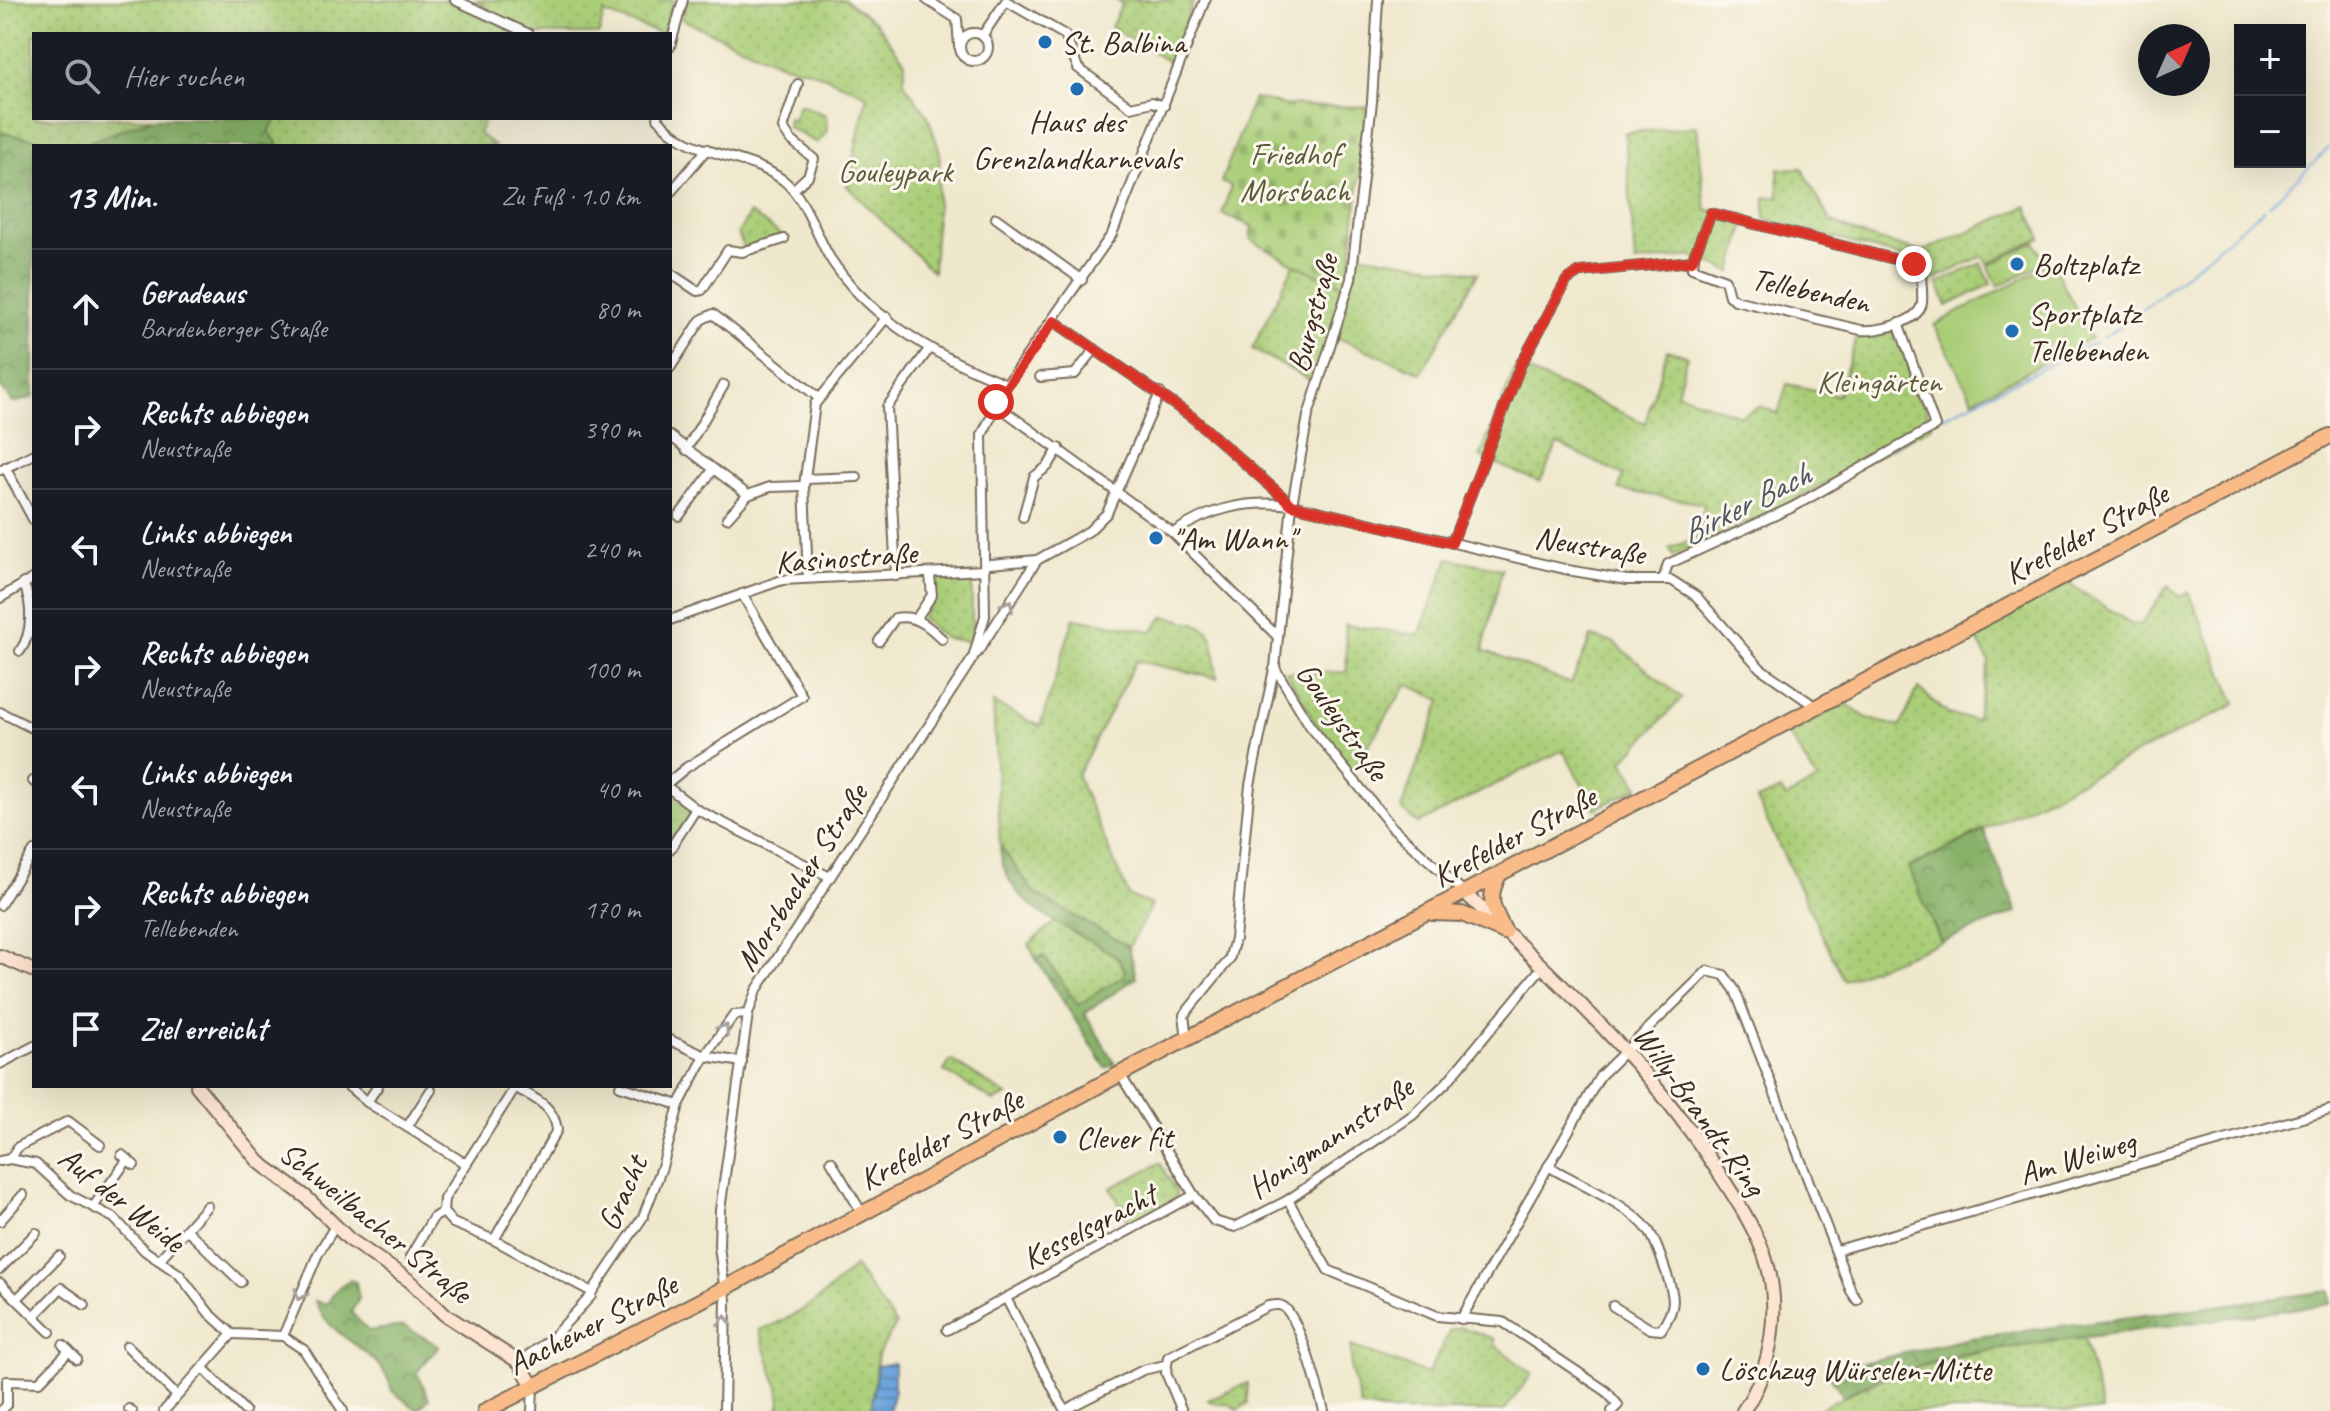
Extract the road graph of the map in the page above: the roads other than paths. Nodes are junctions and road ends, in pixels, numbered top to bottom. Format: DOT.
graph roads {
  1 [pos="455,0"];
  2 [pos="683,0"];
  3 [pos="927,0"];
  4 [pos="1205,0"];
  5 [pos="1378,0"];
  6 [pos="1006,1"];
  7 [pos="957,19"];
  8 [pos="525,32"];
  9 [pos="980,35"];
  10 [pos="672,40"];
  11 [pos="959,46"];
  12 [pos="798,84"];
  13 [pos="1164,106"];
  14 [pos="660,120"];
  15 [pos="707,149"];
  16 [pos="793,190"];
  17 [pos="672,191"];
  18 [pos="996,218"];
  19 [pos="784,239"];
  20 [pos="1694,259"];
  21 [pos="672,274"];
  22 [pos="1082,280"];
  23 [pos="887,317"];
  24 [pos="1054,321"];
  25 [pos="1898,323"];
  26 [pos="929,349"];
  27 [pos="1095,349"];
  28 [pos="672,365"];
  29 [pos="1040,377"];
  30 [pos="1007,384"];
  31 [pos="724,385"];
  32 [pos="1160,393"];
  33 [pos="819,398"];
  34 [pos="1009,414"];
  35 [pos="2330,436"];
  36 [pos="672,438"];
  37 [pos="1059,448"];
  38 [pos="686,450"];
  39 [pos="32,455"];
  40 [pos="2,469"];
  41 [pos="713,470"];
  42 [pos="857,477"];
  43 [pos="805,482"];
  44 [pos="1118,492"];
  45 [pos="748,495"];
  46 [pos="1292,505"];
  47 [pos="679,516"];
  48 [pos="1023,517"];
  49 [pos="32,518"];
  50 [pos="727,518"];
  51 [pos="1173,533"];
  52 [pos="1452,543"];
  53 [pos="1042,558"];
  54 [pos="987,567"];
  55 [pos="896,576"];
  56 [pos="930,576"];
  57 [pos="808,578"];
  58 [pos="32,579"];
  59 [pos="1663,579"];
  60 [pos="23,583"];
  61 [pos="742,594"];
  62 [pos="0,598"];
  63 [pos="672,619"];
  64 [pos="916,619"];
  65 [pos="1278,637"];
  66 [pos="942,639"];
  67 [pos="879,641"];
  68 [pos="20,651"];
  69 [pos="973,658"];
  70 [pos="1275,668"];
  71 [pos="1816,708"];
  72 [pos="0,712"];
  73 [pos="32,728"];
  74 [pos="672,779"];
  75 [pos="672,791"];
  76 [pos="696,809"];
  77 [pos="672,846"];
  78 [pos="32,854"];
  79 [pos="1499,875"];
  80 [pos="828,876"];
  81 [pos="1464,892"];
  82 [pos="0,905"];
  83 [pos="1427,913"];
  84 [pos="1505,932"];
  85 [pos="0,956"];
  86 [pos="1543,966"];
  87 [pos="32,970"];
  88 [pos="748,1014"];
  89 [pos="1187,1040"];
  90 [pos="672,1041"];
  91 [pos="32,1047"];
  92 [pos="1625,1049"];
  93 [pos="705,1056"];
  94 [pos="742,1062"];
  95 [pos="0,1064"];
  96 [pos="1120,1074"];
  97 [pos="199,1088"];
  98 [pos="350,1088"];
  99 [pos="377,1088"];
  100 [pos="515,1088"];
  101 [pos="519,1088"];
  102 [pos="626,1088"];
  103 [pos="431,1090"];
  104 [pos="367,1102"];
  105 [pos="679,1105"];
  106 [pos="2330,1110"];
  107 [pos="407,1127"];
  108 [pos="100,1145"];
  109 [pos="10,1159"];
  110 [pos="128,1160"];
  111 [pos="0,1161"];
  112 [pos="831,1161"];
  113 [pos="466,1164"];
  114 [pos="1548,1166"];
  115 [pos="23,1195"];
  116 [pos="1194,1195"];
  117 [pos="1288,1200"];
  118 [pos="207,1206"];
  119 [pos="93,1207"];
  120 [pos="443,1212"];
  121 [pos="862,1213"];
  122 [pos="0,1221"];
  123 [pos="335,1226"];
  124 [pos="188,1231"];
  125 [pos="36,1233"];
  126 [pos="494,1240"];
  127 [pos="1837,1250"];
  128 [pos="59,1256"];
  129 [pos="410,1257"];
  130 [pos="159,1260"];
  131 [pos="0,1269"];
  132 [pos="241,1282"];
  133 [pos="0,1283"];
  134 [pos="725,1288"];
  135 [pos="592,1294"];
  136 [pos="1006,1298"];
  137 [pos="17,1299"];
  138 [pos="1857,1300"];
  139 [pos="85,1305"];
  140 [pos="1613,1306"];
  141 [pos="34,1316"];
  142 [pos="1461,1319"];
  143 [pos="947,1330"];
  144 [pos="50,1332"];
  145 [pos="232,1334"];
  146 [pos="283,1336"];
  147 [pos="127,1346"];
  148 [pos="77,1359"];
  149 [pos="519,1362"];
  150 [pos="1165,1365"];
  151 [pos="204,1369"];
  152 [pos="3,1378"];
  153 [pos="533,1386"];
  154 [pos="177,1396"];
  155 [pos="1615,1408"];
  156 [pos="1065,1410"];
  157 [pos="1,1411"];
  158 [pos="164,1411"];
  159 [pos="245,1411"];
  160 [pos="343,1411"];
  161 [pos="485,1411"];
  162 [pos="532,1411"];
  163 [pos="724,1411"];
  164 [pos="1182,1411"];
  165 [pos="1324,1411"];
  166 [pos="1743,1411"];
  1 -- 8 [label="street"];
  2 -- 10 [label="street"];
  3 -- 7 [label="street"];
  4 -- 13 [label="street, Morsbacher Straße"];
  5 -- 46 [label="street, Burgstraße"];
  6 -- 9 [label="street"];
  6 -- 13 [label="street"];
  7 -- 9 [label="street"];
  7 -- 11 [label="street"];
  9 -- 11 [label="street"];
  9 -- 11 [label="street"];
  12 -- 16 [label="street"];
  13 -- 22 [label="street, Morsbacher Straße"];
  14 -- 15 [label="street"];
  15 -- 16 [label="street"];
  15 -- 17 [label="street"];
  16 -- 23 [label="street"];
  18 -- 22 [label="street"];
  19 -- 21 [label="street"];
  20 -- 25 [label="street, Tellebenden"];
  20 -- 25 [label="street, Tellebenden"];
  20 -- 52 [label="street"];
  22 -- 24 [label="street, Morsbacher Straße"];
  23 -- 26 [label="street"];
  23 -- 33 [label="street"];
  24 -- 27 [label="street, Neustraße"];
  24 -- 30 [label="street, Morsbacher Straße"];
  25 -- 59 [label="street, Tellebenden"];
  26 -- 30 [label="street"];
  26 -- 55 [label="street"];
  27 -- 29 [label="street"];
  27 -- 32 [label="street, Neustraße"];
  28 -- 33 [label="street"];
  30 -- 54 [label="street, Morsbacher Straße"];
  31 -- 38 [label="street"];
  32 -- 44 [label="street, Morsbacher Straße"];
  32 -- 46 [label="street, Neustraße"];
  33 -- 43 [label="street"];
  34 -- 37 [label="street, Gouleystraße"];
  35 -- 71 [label="main road, Krefelder Straße"];
  36 -- 38 [label="street"];
  37 -- 44 [label="street, Gouleystraße"];
  37 -- 48 [label="street"];
  38 -- 41 [label="street"];
  39 -- 40 [label="street"];
  40 -- 49 [label="street"];
  41 -- 45 [label="street"];
  41 -- 47 [label="street"];
  42 -- 43 [label="street"];
  43 -- 45 [label="street"];
  43 -- 57 [label="street"];
  44 -- 51 [label="street, Gouleystraße"];
  44 -- 53 [label="street, Morsbacher Straße"];
  45 -- 50 [label="street"];
  46 -- 51 [label="street"];
  46 -- 52 [label="street, Neustraße"];
  46 -- 65 [label="street, Burgstraße"];
  51 -- 65 [label="street, Gouleystraße"];
  52 -- 59 [label="street, Neustraße"];
  53 -- 54 [label="street, Morsbacher Straße"];
  69 -- 53 [label="street, Morsbacher Straße, one-way"];
  54 -- 56 [label="street, Kasinostraße"];
  54 -- 69 [label="street, Morsbacher Straße"];
  55 -- 56 [label="street, Kasinostraße"];
  55 -- 57 [label="street, Kasinostraße"];
  56 -- 64 [label="street"];
  57 -- 61 [label="street, Kasinostraße"];
  58 -- 60 [label="street"];
  59 -- 71 [label="street, Neustraße"];
  60 -- 62 [label="street"];
  60 -- 68 [label="street"];
  61 -- 63 [label="street, Kasinostraße"];
  61 -- 74 [label="street"];
  64 -- 66 [label="street"];
  64 -- 67 [label="street"];
  65 -- 70 [label="street, Gouleystraße"];
  69 -- 80 [label="street, Morsbacher Straße"];
  70 -- 81 [label="street, Gouleystraße"];
  70 -- 89 [label="street"];
  71 -- 79 [label="main road, Krefelder Straße"];
  72 -- 73 [label="street"];
  75 -- 76 [label="street"];
  76 -- 77 [label="street"];
  76 -- 80 [label="street"];
  78 -- 82 [label="street"];
  79 -- 81 [label="main road, Krefelder Straße"];
  79 -- 84 [label="main road"];
  80 -- 88 [label="street, Morsbacher Straße"];
  81 -- 83 [label="main road, Krefelder Straße"];
  81 -- 84 [label="main road, Willy-Brandt-Ring"];
  83 -- 84 [label="main road"];
  83 -- 89 [label="main road, Krefelder Straße"];
  84 -- 86 [label="main road, Willy-Brandt-Ring"];
  85 -- 87 [label="main road"];
  86 -- 92 [label="main road, Willy-Brandt-Ring"];
  86 -- 117 [label="street, Honigmannstraße"];
  93 -- 88 [label="street, Gracht, one-way"];
  88 -- 94 [label="street, Morsbacher Straße"];
  89 -- 96 [label="main road, Krefelder Straße"];
  90 -- 93 [label="street"];
  91 -- 95 [label="street"];
  92 -- 114 [label="street"];
  92 -- 127 [label="street"];
  92 -- 166 [label="main road, Willy-Brandt-Ring"];
  93 -- 94 [label="street"];
  93 -- 105 [label="street, Gracht"];
  94 -- 134 [label="street, Morsbacher Straße"];
  96 -- 116 [label="street, Honigmannstraße"];
  96 -- 121 [label="main road, Krefelder Straße"];
  97 -- 123 [label="main road, Schweilbacher Straße"];
  98 -- 104 [label="street"];
  99 -- 104 [label="street"];
  100 -- 113 [label="street"];
  101 -- 126 [label="street"];
  102 -- 105 [label="street"];
  103 -- 107 [label="street"];
  104 -- 107 [label="street"];
  105 -- 135 [label="street, Gracht"];
  106 -- 127 [label="street, Am Weiweg"];
  107 -- 113 [label="street"];
  108 -- 109 [label="street"];
  109 -- 111 [label="street, Auf der Weide"];
  109 -- 119 [label="street, Auf der Weide"];
  110 -- 119 [label="street"];
  112 -- 121 [label="street"];
  113 -- 120 [label="street"];
  114 -- 140 [label="street"];
  114 -- 142 [label="street"];
  115 -- 122 [label="street"];
  116 -- 117 [label="street, Honigmannstraße"];
  116 -- 136 [label="street, Kesselsgracht"];
  117 -- 142 [label="street"];
  118 -- 124 [label="street"];
  119 -- 130 [label="street, Auf der Weide"];
  120 -- 126 [label="street"];
  120 -- 129 [label="street"];
  121 -- 134 [label="main road, Krefelder Straße"];
  123 -- 146 [label="street, one-way"];
  123 -- 149 [label="main road, Schweilbacher Straße"];
  124 -- 130 [label="street"];
  124 -- 132 [label="street"];
  125 -- 131 [label="street"];
  126 -- 135 [label="street"];
  127 -- 138 [label="street"];
  128 -- 137 [label="street"];
  130 -- 145 [label="street, Auf der Weide"];
  133 -- 137 [label="street"];
  134 -- 153 [label="main road, Aachener Straße"];
  163 -- 134 [label="street, Morsbacher Straße, one-way"];
  135 -- 149 [label="street, Gracht"];
  136 -- 143 [label="street, Kesselsgracht"];
  136 -- 156 [label="street, Kesselsgracht"];
  137 -- 141 [label="street"];
  139 -- 141 [label="street"];
  141 -- 144 [label="street"];
  142 -- 155 [label="street"];
  145 -- 146 [label="street"];
  145 -- 151 [label="street"];
  146 -- 160 [label="street"];
  147 -- 154 [label="street"];
  148 -- 152 [label="street"];
  149 -- 153 [label="main road, Schweilbacher Straße"];
  150 -- 156 [label="street"];
  150 -- 164 [label="street"];
  150 -- 165 [label="street"];
  151 -- 154 [label="street"];
  151 -- 159 [label="street"];
  152 -- 157 [label="street"];
  153 -- 161 [label="main road, Aachener Straße"];
  153 -- 162 [label="street"];
  154 -- 158 [label="street"];
}
